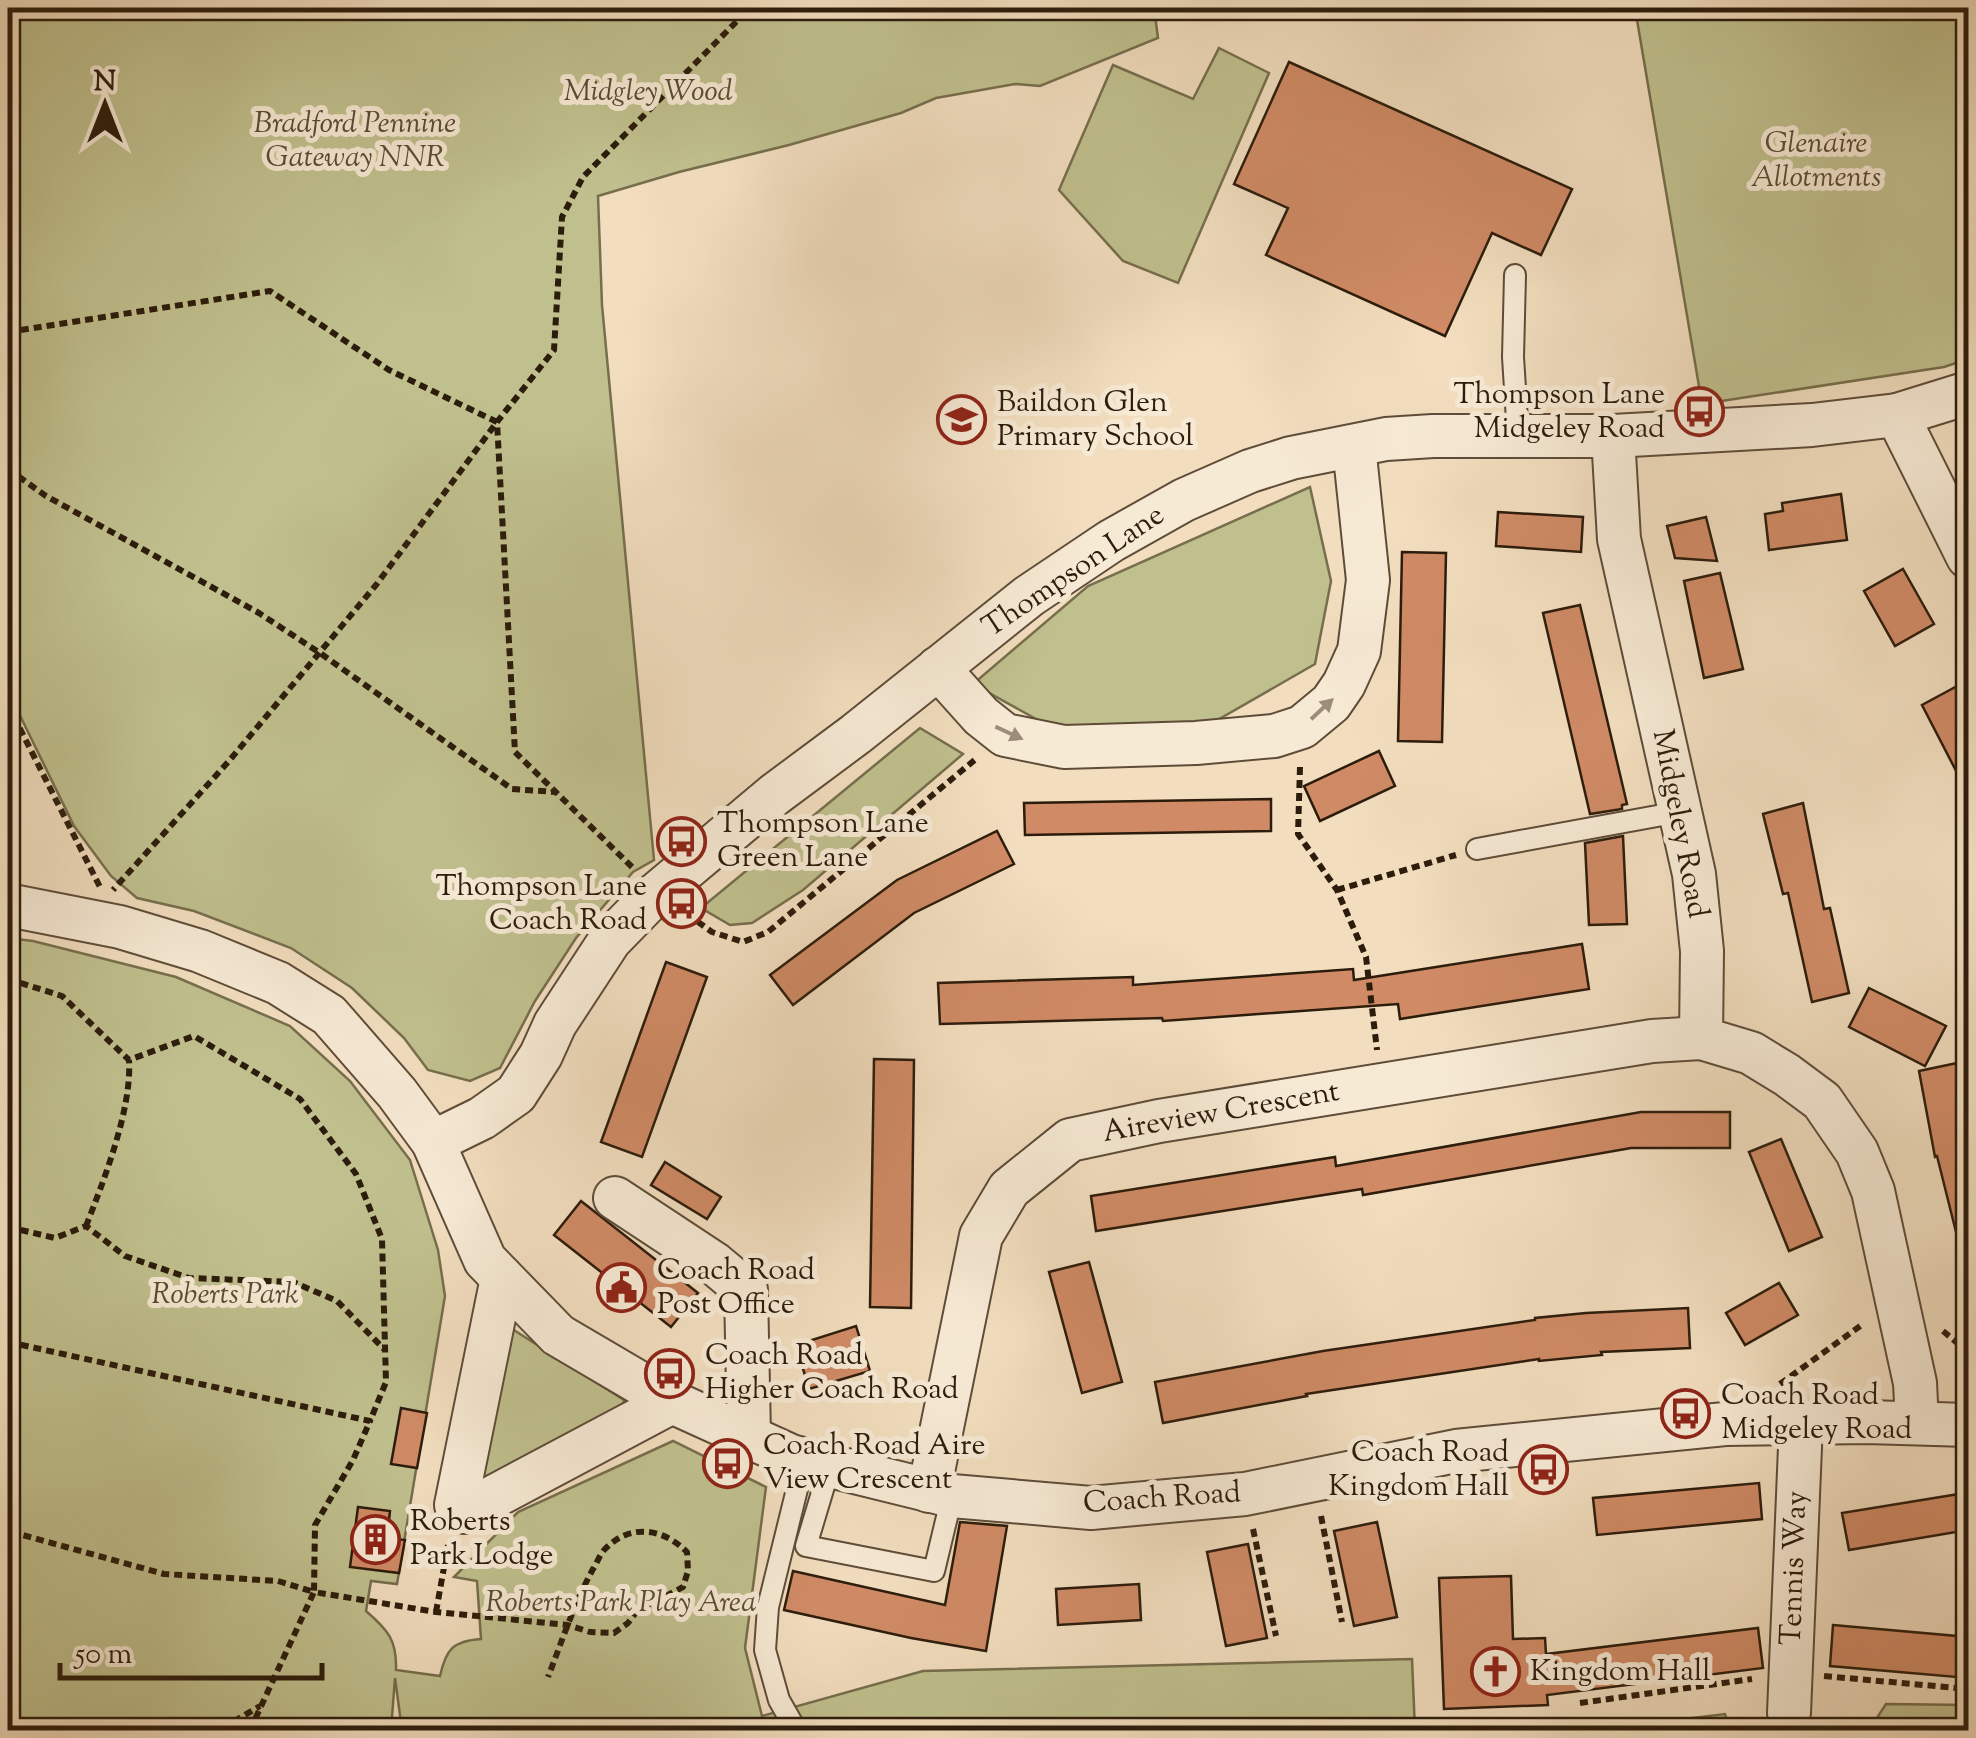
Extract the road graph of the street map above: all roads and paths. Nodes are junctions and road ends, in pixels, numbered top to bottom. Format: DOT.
graph roads {
  1 [pos="756,8"];
  2 [pos="1515,276"];
  3 [pos="8,332"];
  4 [pos="1968,393"];
  5 [pos="1896,415"];
  6 [pos="497,422"];
  7 [pos="1518,436"];
  8 [pos="1613,436"];
  9 [pos="1354,446"];
  10 [pos="8,469"];
  11 [pos="1968,557"];
  12 [pos="320,652"];
  13 [pos="938,668"];
  14 [pos="8,705"];
  15 [pos="1302,727"];
  16 [pos="1005,735"];
  17 [pos="556,792"];
  18 [pos="1679,812"];
  19 [pos="1477,849"];
  20 [pos="1337,890"];
  21 [pos="658,892"];
  22 [pos="8,905"];
  23 [pos="8,979"];
  24 [pos="1702,1038"];
  25 [pos="129,1060"];
  26 [pos="1382,1086"];
  27 [pos="433,1142"];
  28 [pos="615,1198"];
  29 [pos="86,1226"];
  30 [pos="8,1227"];
  31 [pos="502,1278"];
  32 [pos="1897,1300"];
  33 [pos="8,1342"];
  34 [pos="385,1350"];
  35 [pos="1968,1352"];
  36 [pos="672,1402"];
  37 [pos="370,1421"];
  38 [pos="1801,1423"];
  39 [pos="1917,1423"];
  40 [pos="1726,1424"];
  41 [pos="1968,1425"];
  42 [pos="749,1436"];
  43 [pos="811,1461"];
  44 [pos="1314,1481"];
  45 [pos="941,1494"];
  46 [pos="1245,1494"];
  47 [pos="456,1505"];
  48 [pos="8,1532"];
  49 [pos="314,1592"];
  50 [pos="436,1612"];
  51 [pos="1342,1622"];
  52 [pos="568,1625"];
  53 [pos="1276,1636"];
  54 [pos="548,1678"];
  55 [pos="264,1704"];
  56 [pos="1789,1712"];
  57 [pos="224,1730"];
  58 [pos="250,1730"];
  59 [pos="796,1730"];
  1 -- 6 [label="path"];
  2 -- 7 [label="lane"];
  3 -- 6 [label="path"];
  4 -- 5 [label="street, Thompson Lane"];
  5 -- 8 [label="street, Thompson Lane"];
  5 -- 11 [label="street"];
  6 -- 12 [label="path"];
  6 -- 17 [label="path"];
  7 -- 8 [label="street, Thompson Lane"];
  7 -- 9 [label="street, Thompson Lane"];
  8 -- 18 [label="street, Midgeley Road"];
  9 -- 13 [label="street, Thompson Lane"];
  15 -- 9 [label="street, one-way"];
  10 -- 12 [label="path"];
  12 -- 14 [label="path"];
  12 -- 17 [label="path"];
  13 -- 16 [label="street"];
  13 -- 21 [label="street, Thompson Lane"];
  16 -- 15 [label="street, one-way"];
  15 -- 20 [label="path"];
  16 -- 21 [label="path"];
  17 -- 21 [label="path"];
  18 -- 19 [label="lane"];
  18 -- 24 [label="street, Midgeley Road"];
  19 -- 20 [label="path"];
  20 -- 26 [label="path"];
  21 -- 27 [label="street, Thompson Lane"];
  22 -- 27 [label="street, Coach Road"];
  23 -- 25 [label="path"];
  24 -- 26 [label="street, Aireview Crescent"];
  24 -- 32 [label="street"];
  25 -- 29 [label="path"];
  25 -- 34 [label="path"];
  26 -- 45 [label="street, Aireview Crescent"];
  27 -- 31 [label="street, Coach Road"];
  28 -- 42 [label="street"];
  29 -- 30 [label="path"];
  29 -- 34 [label="path"];
  31 -- 36 [label="street, Coach Road"];
  31 -- 47 [label="street"];
  32 -- 35 [label="path"];
  32 -- 39 [label="street"];
  32 -- 40 [label="path"];
  33 -- 37 [label="path"];
  34 -- 37 [label="path"];
  36 -- 42 [label="street, Coach Road"];
  36 -- 47 [label="street"];
  37 -- 49 [label="path"];
  38 -- 39 [label="street, Coach Road"];
  38 -- 40 [label="street, Coach Road"];
  38 -- 56 [label="street, Tennis Way"];
  39 -- 41 [label="street, Coach Road"];
  40 -- 44 [label="street, Coach Road"];
  42 -- 43 [label="street, Coach Road"];
  43 -- 45 [label="street, Coach Road"];
  43 -- 45 [label="lane"];
  43 -- 59 [label="lane"];
  44 -- 46 [label="street, Coach Road"];
  44 -- 51 [label="path"];
  45 -- 46 [label="street, Coach Road"];
  46 -- 53 [label="path"];
  47 -- 50 [label="path"];
  48 -- 49 [label="path"];
  49 -- 50 [label="path"];
  49 -- 55 [label="path"];
  50 -- 52 [label="path"];
  52 -- 52 [label="path"];
  52 -- 54 [label="path"];
  55 -- 57 [label="path"];
  55 -- 58 [label="path"];
}
